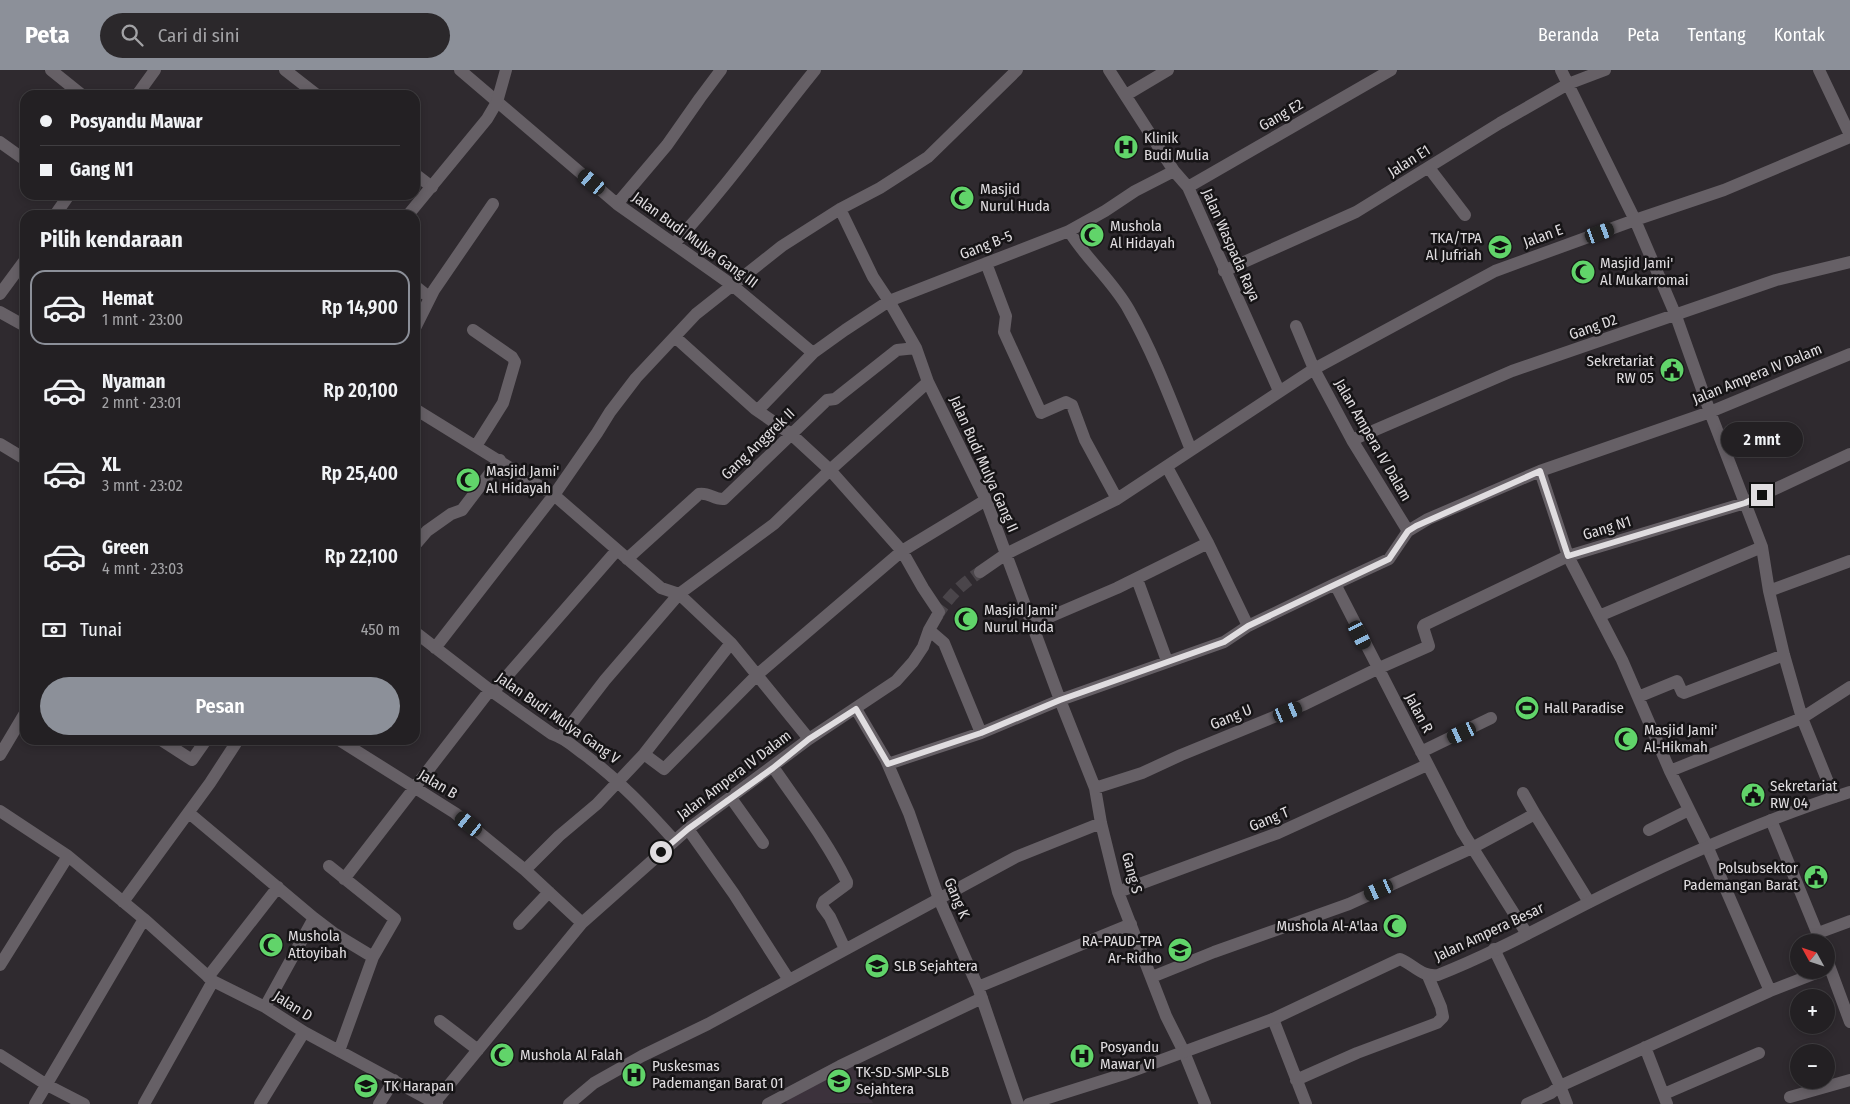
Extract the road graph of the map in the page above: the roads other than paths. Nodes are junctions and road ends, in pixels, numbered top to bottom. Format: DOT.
graph roads {
  1 [pos="51,70"];
  2 [pos="155,70"];
  3 [pos="285,70"];
  4 [pos="460,70"];
  5 [pos="506,70"];
  6 [pos="721,70"];
  7 [pos="815,70"];
  8 [pos="1017,70"];
  9 [pos="1109,70"];
  10 [pos="1168,70"];
  11 [pos="1391,70"];
  12 [pos="1561,70"];
  13 [pos="1605,70"];
  14 [pos="1819,70"];
  15 [pos="1568,84"];
  16 [pos="76,90"];
  17 [pos="141,90"];
  18 [pos="310,90"];
  19 [pos="1126,95"];
  20 [pos="497,102"];
  21 [pos="1846,116"];
  22 [pos="1850,136"];
  23 [pos="0,142"];
  24 [pos="20,156"];
  25 [pos="1429,168"];
  26 [pos="1174,171"];
  27 [pos="420,178"];
  28 [pos="432,187"];
  29 [pos="1188,187"];
  30 [pos="493,204"];
  31 [pos="617,204"];
  32 [pos="840,209"];
  33 [pos="412,210"];
  34 [pos="1465,215"];
  35 [pos="1635,220"];
  36 [pos="1069,231"];
  37 [pos="674,244"];
  38 [pos="1850,262"];
  39 [pos="986,263"];
  40 [pos="20,271"];
  41 [pos="1224,271"];
  42 [pos="732,285"];
  43 [pos="420,290"];
  44 [pos="0,294"];
  45 [pos="430,298"];
  46 [pos="889,301"];
  47 [pos="0,312"];
  48 [pos="1676,316"];
  49 [pos="420,318"];
  50 [pos="20,323"];
  51 [pos="1296,326"];
  52 [pos="473,330"];
  53 [pos="675,336"];
  54 [pos="916,348"];
  55 [pos="813,353"];
  56 [pos="1850,354"];
  57 [pos="1314,368"];
  58 [pos="928,382"];
  59 [pos="1279,391"];
  60 [pos="758,410"];
  61 [pos="420,412"];
  62 [pos="1710,412"];
  63 [pos="791,434"];
  64 [pos="1352,440"];
  65 [pos="0,444"];
  66 [pos="476,446"];
  67 [pos="1192,450"];
  68 [pos="1850,454"];
  69 [pos="20,456"];
  70 [pos="500,460"];
  71 [pos="1167,467"];
  72 [pos="830,470"];
  73 [pos="1540,471"];
  74 [pos="554,495"];
  75 [pos="1117,499"];
  76 [pos="986,500"];
  77 [pos="1745,503"];
  78 [pos="1408,531"];
  79 [pos="420,540"];
  80 [pos="1208,543"];
  81 [pos="1762,547"];
  82 [pos="902,551"];
  83 [pos="1006,554"];
  84 [pos="622,555"];
  85 [pos="1568,556"];
  86 [pos="1850,561"];
  87 [pos="980,572"];
  88 [pos="1137,579"];
  89 [pos="1335,584"];
  90 [pos="1769,591"];
  91 [pos="679,594"];
  92 [pos="1599,616"];
  93 [pos="1033,624"];
  94 [pos="1248,626"];
  95 [pos="929,630"];
  96 [pos="420,636"];
  97 [pos="731,642"];
  98 [pos="435,648"];
  99 [pos="1784,656"];
  100 [pos="1168,660"];
  101 [pos="1377,669"];
  102 [pos="758,674"];
  103 [pos="1850,686"];
  104 [pos="491,692"];
  105 [pos="1638,697"];
  106 [pos="1060,700"];
  107 [pos="856,709"];
  108 [pos="1491,718"];
  109 [pos="1802,718"];
  110 [pos="20,721"];
  111 [pos="981,733"];
  112 [pos="561,737"];
  113 [pos="809,739"];
  114 [pos="169,745"];
  115 [pos="202,745"];
  116 [pos="235,745"];
  117 [pos="347,745"];
  118 [pos="1420,752"];
  119 [pos="644,754"];
  120 [pos="0,755"];
  121 [pos="888,764"];
  122 [pos="1427,765"];
  123 [pos="773,768"];
  124 [pos="1670,771"];
  125 [pos="618,781"];
  126 [pos="1095,788"];
  127 [pos="414,789"];
  128 [pos="1850,792"];
  129 [pos="1523,793"];
  130 [pos="731,798"];
  131 [pos="1834,798"];
  132 [pos="1689,810"];
  133 [pos="0,811"];
  134 [pos="189,813"];
  135 [pos="1535,814"];
  136 [pos="1771,820"];
  137 [pos="1101,822"];
  138 [pos="688,829"];
  139 [pos="1649,830"];
  140 [pos="674,840"];
  141 [pos="763,843"];
  142 [pos="1707,846"];
  143 [pos="1472,848"];
  144 [pos="68,856"];
  145 [pos="328,866"];
  146 [pos="525,870"];
  147 [pos="344,879"];
  148 [pos="278,887"];
  149 [pos="549,892"];
  150 [pos="1118,892"];
  151 [pos="939,899"];
  152 [pos="123,902"];
  153 [pos="1589,902"];
  154 [pos="314,918"];
  155 [pos="144,919"];
  156 [pos="1850,921"];
  157 [pos="582,923"];
  158 [pos="519,924"];
  159 [pos="1131,924"];
  160 [pos="1527,934"];
  161 [pos="1818,934"];
  162 [pos="1827,934"];
  163 [pos="845,949"];
  164 [pos="1494,949"];
  165 [pos="373,957"];
  166 [pos="0,966"];
  167 [pos="1428,976"];
  168 [pos="1152,977"];
  169 [pos="211,979"];
  170 [pos="1796,979"];
  171 [pos="1832,979"];
  172 [pos="789,980"];
  173 [pos="1770,990"];
  174 [pos="980,993"];
  175 [pos="265,1006"];
  176 [pos="1273,1019"];
  177 [pos="440,1021"];
  178 [pos="1850,1022"];
  179 [pos="304,1032"];
  180 [pos="1645,1048"];
  181 [pos="478,1050"];
  182 [pos="339,1051"];
  183 [pos="1184,1052"];
  184 [pos="1759,1053"];
  185 [pos="0,1054"];
  186 [pos="394,1080"];
  187 [pos="1296,1080"];
  188 [pos="1850,1080"];
  189 [pos="46,1085"];
  190 [pos="1560,1086"];
  191 [pos="1790,1097"];
  192 [pos="1665,1099"];
  193 [pos="436,1103"];
  194 [pos="35,1104"];
  195 [pos="84,1104"];
  196 [pos="144,1104"];
  197 [pos="260,1104"];
  198 [pos="379,1104"];
  199 [pos="569,1104"];
  200 [pos="768,1104"];
  201 [pos="1018,1104"];
  202 [pos="1029,1104"];
  203 [pos="1205,1104"];
  204 [pos="1306,1104"];
  205 [pos="1527,1104"];
  206 [pos="1567,1104"];
  1 -- 16 [label="street"];
  2 -- 17 [label="street"];
  3 -- 18 [label="street"];
  4 -- 20 [label="street, Jalan Budi Mulya Gang III"];
  5 -- 20 [label="street"];
  6 -- 31 [label="street"];
  7 -- 37 [label="street"];
  8 -- 32 [label="street"];
  9 -- 19 [label="street, Jalan Waspada Raya"];
  10 -- 19 [label="street"];
  11 -- 29 [label="street, Gang E2"];
  12 -- 15 [label="street"];
  13 -- 15 [label="street, Jalan E1"];
  14 -- 21 [label="street"];
  15 -- 25 [label="street, Jalan E1"];
  15 -- 35 [label="street"];
  19 -- 26 [label="street, Jalan Waspada Raya"];
  20 -- 28 [label="street"];
  20 -- 31 [label="street, Jalan Budi Mulya Gang III"];
  21 -- 22 [label="street"];
  22 -- 35 [label="street, Jalan E"];
  23 -- 24 [label="street"];
  25 -- 34 [label="street"];
  25 -- 41 [label="street, Jalan E1"];
  26 -- 29 [label="street, Jalan Waspada Raya"];
  26 -- 36 [label="street, Gang B-5"];
  27 -- 28 [label="street"];
  28 -- 33 [label="street"];
  29 -- 41 [label="street, Jalan Waspada Raya"];
  30 -- 45 [label="street"];
  31 -- 37 [label="street, Jalan Budi Mulya Gang III"];
  32 -- 42 [label="street"];
  32 -- 46 [label="street, Jalan Budi Mulya Gang II"];
  35 -- 48 [label="street"];
  35 -- 57 [label="street, Jalan E"];
  36 -- 39 [label="street, Gang B-5"];
  36 -- 67 [label="street"];
  37 -- 42 [label="street, Jalan Budi Mulya Gang III"];
  38 -- 48 [label="street, Gang D2"];
  39 -- 46 [label="street, Gang B-5"];
  39 -- 75 [label="street"];
  40 -- 44 [label="street"];
  41 -- 59 [label="street, Jalan Waspada Raya"];
  42 -- 53 [label="street"];
  42 -- 55 [label="street, Jalan Budi Mulya Gang III"];
  43 -- 45 [label="street"];
  45 -- 49 [label="street"];
  46 -- 54 [label="street, Jalan Budi Mulya Gang II"];
  46 -- 55 [label="street, Gang B-5"];
  47 -- 50 [label="street"];
  48 -- 62 [label="street"];
  48 -- 64 [label="street, Gang D2"];
  51 -- 57 [label="street, Jalan Ampera IV Dalam"];
  52 -- 66 [label="street"];
  53 -- 60 [label="street"];
  53 -- 74 [label="street"];
  54 -- 58 [label="street, Jalan Budi Mulya Gang II"];
  54 -- 63 [label="street, Gang Anggrek II"];
  55 -- 60 [label="street"];
  56 -- 62 [label="street, Jalan Ampera IV Dalam"];
  57 -- 59 [label="street"];
  57 -- 64 [label="street, Jalan Ampera IV Dalam"];
  58 -- 72 [label="street"];
  58 -- 76 [label="street, Jalan Budi Mulya Gang II"];
  59 -- 67 [label="street"];
  60 -- 63 [label="street"];
  61 -- 66 [label="street"];
  62 -- 73 [label="street, Jalan Ampera IV Dalam"];
  62 -- 77 [label="street"];
  63 -- 72 [label="street"];
  63 -- 84 [label="street, Gang Anggrek II"];
  64 -- 78 [label="street, Jalan Ampera IV Dalam"];
  65 -- 69 [label="street"];
  66 -- 70 [label="street"];
  67 -- 71 [label="street"];
  68 -- 77 [label="street, Gang N1"];
  70 -- 74 [label="street"];
  70 -- 79 [label="street"];
  71 -- 75 [label="street"];
  71 -- 80 [label="street"];
  72 -- 82 [label="street"];
  72 -- 91 [label="street"];
  73 -- 78 [label="street, Jalan Ampera IV Dalam"];
  73 -- 85 [label="street"];
  74 -- 84 [label="street"];
  74 -- 98 [label="street"];
  75 -- 83 [label="street"];
  76 -- 82 [label="street"];
  76 -- 83 [label="street, Jalan Budi Mulya Gang II"];
  77 -- 81 [label="street"];
  77 -- 85 [label="street, Gang N1"];
  78 -- 89 [label="street"];
  80 -- 88 [label="street"];
  80 -- 94 [label="street"];
  81 -- 90 [label="street"];
  81 -- 92 [label="street"];
  82 -- 95 [label="street, Jalan Ampera IV Dalam"];
  82 -- 102 [label="street"];
  83 -- 87 [label="street"];
  83 -- 93 [label="street, Jalan Budi Mulya Gang II"];
  84 -- 91 [label="street"];
  84 -- 104 [label="street"];
  85 -- 92 [label="street"];
  85 -- 101 [label="street, Gang N1"];
  86 -- 90 [label="street"];
  88 -- 93 [label="street"];
  88 -- 100 [label="street"];
  89 -- 94 [label="street"];
  89 -- 101 [label="street, Jalan R"];
  90 -- 99 [label="street"];
  91 -- 97 [label="street"];
  91 -- 112 [label="street"];
  92 -- 105 [label="street"];
  93 -- 106 [label="street, Jalan Budi Mulya Gang II"];
  94 -- 100 [label="street"];
  95 -- 107 [label="street, Jalan Ampera IV Dalam"];
  95 -- 111 [label="street"];
  96 -- 98 [label="street, Jalan Budi Mulya Gang V"];
  97 -- 102 [label="street"];
  97 -- 119 [label="street"];
  98 -- 104 [label="street, Jalan Budi Mulya Gang V"];
  99 -- 105 [label="street"];
  99 -- 109 [label="street"];
  100 -- 106 [label="street"];
  101 -- 118 [label="street, Jalan R"];
  101 -- 126 [label="street, Gang U"];
  102 -- 113 [label="street"];
  102 -- 119 [label="street"];
  103 -- 109 [label="street"];
  104 -- 112 [label="street, Jalan Budi Mulya Gang V"];
  104 -- 127 [label="street"];
  105 -- 124 [label="street"];
  106 -- 111 [label="street"];
  106 -- 126 [label="street, Gang S"];
  107 -- 113 [label="street, Jalan Ampera IV Dalam"];
  107 -- 121 [label="street, Gang K"];
  108 -- 118 [label="street"];
  109 -- 124 [label="street"];
  109 -- 131 [label="street"];
  110 -- 120 [label="street"];
  111 -- 121 [label="street"];
  112 -- 125 [label="street, Jalan Budi Mulya Gang V"];
  113 -- 123 [label="street, Jalan Ampera IV Dalam"];
  114 -- 115 [label="street"];
  116 -- 134 [label="street"];
  117 -- 127 [label="street, Jalan B"];
  118 -- 122 [label="street, Jalan R"];
  119 -- 125 [label="street"];
  121 -- 151 [label="street, Gang K"];
  122 -- 143 [label="street, Jalan R"];
  122 -- 150 [label="street, Gang T"];
  123 -- 130 [label="street, Jalan Ampera IV Dalam"];
  123 -- 163 [label="street"];
  124 -- 132 [label="street"];
  125 -- 140 [label="street, Jalan Budi Mulya Gang V"];
  125 -- 146 [label="street"];
  126 -- 137 [label="street, Gang S"];
  127 -- 146 [label="street, Jalan B"];
  127 -- 147 [label="street"];
  128 -- 131 [label="street, Jalan Ampera Besar"];
  129 -- 135 [label="street"];
  130 -- 138 [label="street, Jalan Ampera IV Dalam"];
  130 -- 141 [label="street"];
  131 -- 136 [label="street, Jalan Ampera Besar"];
  132 -- 139 [label="street"];
  132 -- 142 [label="street"];
  133 -- 144 [label="street, Jalan D"];
  134 -- 148 [label="street"];
  134 -- 152 [label="street"];
  135 -- 143 [label="street"];
  135 -- 153 [label="street"];
  136 -- 142 [label="street, Jalan Ampera Besar"];
  136 -- 161 [label="street"];
  137 -- 150 [label="street, Gang S"];
  137 -- 151 [label="street"];
  138 -- 140 [label="street, Jalan Ampera IV Dalam"];
  138 -- 172 [label="street"];
  140 -- 157 [label="street, Jalan Ampera IV Dalam"];
  142 -- 153 [label="street, Jalan Ampera Besar"];
  142 -- 173 [label="street"];
  143 -- 160 [label="street, Jalan R"];
  143 -- 168 [label="street"];
  144 -- 152 [label="street, Jalan D"];
  144 -- 166 [label="street"];
  145 -- 147 [label="street"];
  146 -- 149 [label="street, Jalan B"];
  147 -- 165 [label="street"];
  148 -- 154 [label="street"];
  148 -- 169 [label="street"];
  149 -- 157 [label="street, Jalan B"];
  149 -- 158 [label="street"];
  150 -- 159 [label="street, Gang S"];
  151 -- 163 [label="street"];
  151 -- 174 [label="street, Gang K"];
  152 -- 155 [label="street, Jalan D"];
  153 -- 160 [label="street, Jalan Ampera Besar"];
  154 -- 165 [label="street"];
  154 -- 175 [label="street"];
  155 -- 169 [label="street, Jalan D"];
  155 -- 189 [label="street"];
  156 -- 162 [label="street"];
  157 -- 181 [label="street, Jalan Ampera IV Dalam"];
  159 -- 168 [label="street, Gang S"];
  159 -- 174 [label="street"];
  160 -- 164 [label="street, Jalan Ampera Besar"];
  163 -- 172 [label="street"];
  164 -- 167 [label="street, Jalan Ampera Besar"];
  164 -- 190 [label="street"];
  165 -- 182 [label="street"];
  167 -- 176 [label="street, Jalan Ampera Besar"];
  167 -- 187 [label="street"];
  168 -- 183 [label="street, Gang S"];
  169 -- 175 [label="street, Jalan D"];
  169 -- 196 [label="street"];
  170 -- 173 [label="street"];
  171 -- 178 [label="street"];
  172 -- 199 [label="street"];
  173 -- 180 [label="street"];
  174 -- 200 [label="street"];
  174 -- 201 [label="street, Gang K"];
  175 -- 179 [label="street, Jalan D"];
  176 -- 183 [label="street, Jalan Ampera Besar"];
  176 -- 187 [label="street"];
  177 -- 181 [label="street"];
  179 -- 182 [label="street, Jalan D"];
  179 -- 197 [label="street"];
  180 -- 190 [label="street"];
  180 -- 192 [label="street"];
  181 -- 193 [label="street, Jalan Ampera IV Dalam"];
  182 -- 186 [label="street, Jalan D"];
  183 -- 202 [label="street, Jalan Ampera Besar"];
  183 -- 203 [label="street, Gang S"];
  184 -- 192 [label="street"];
  185 -- 189 [label="street"];
  186 -- 193 [label="street, Jalan D"];
  186 -- 198 [label="street"];
  187 -- 204 [label="street"];
  188 -- 191 [label="street"];
  189 -- 194 [label="street"];
  189 -- 195 [label="street"];
  190 -- 205 [label="street"];
  190 -- 206 [label="street"];
}
